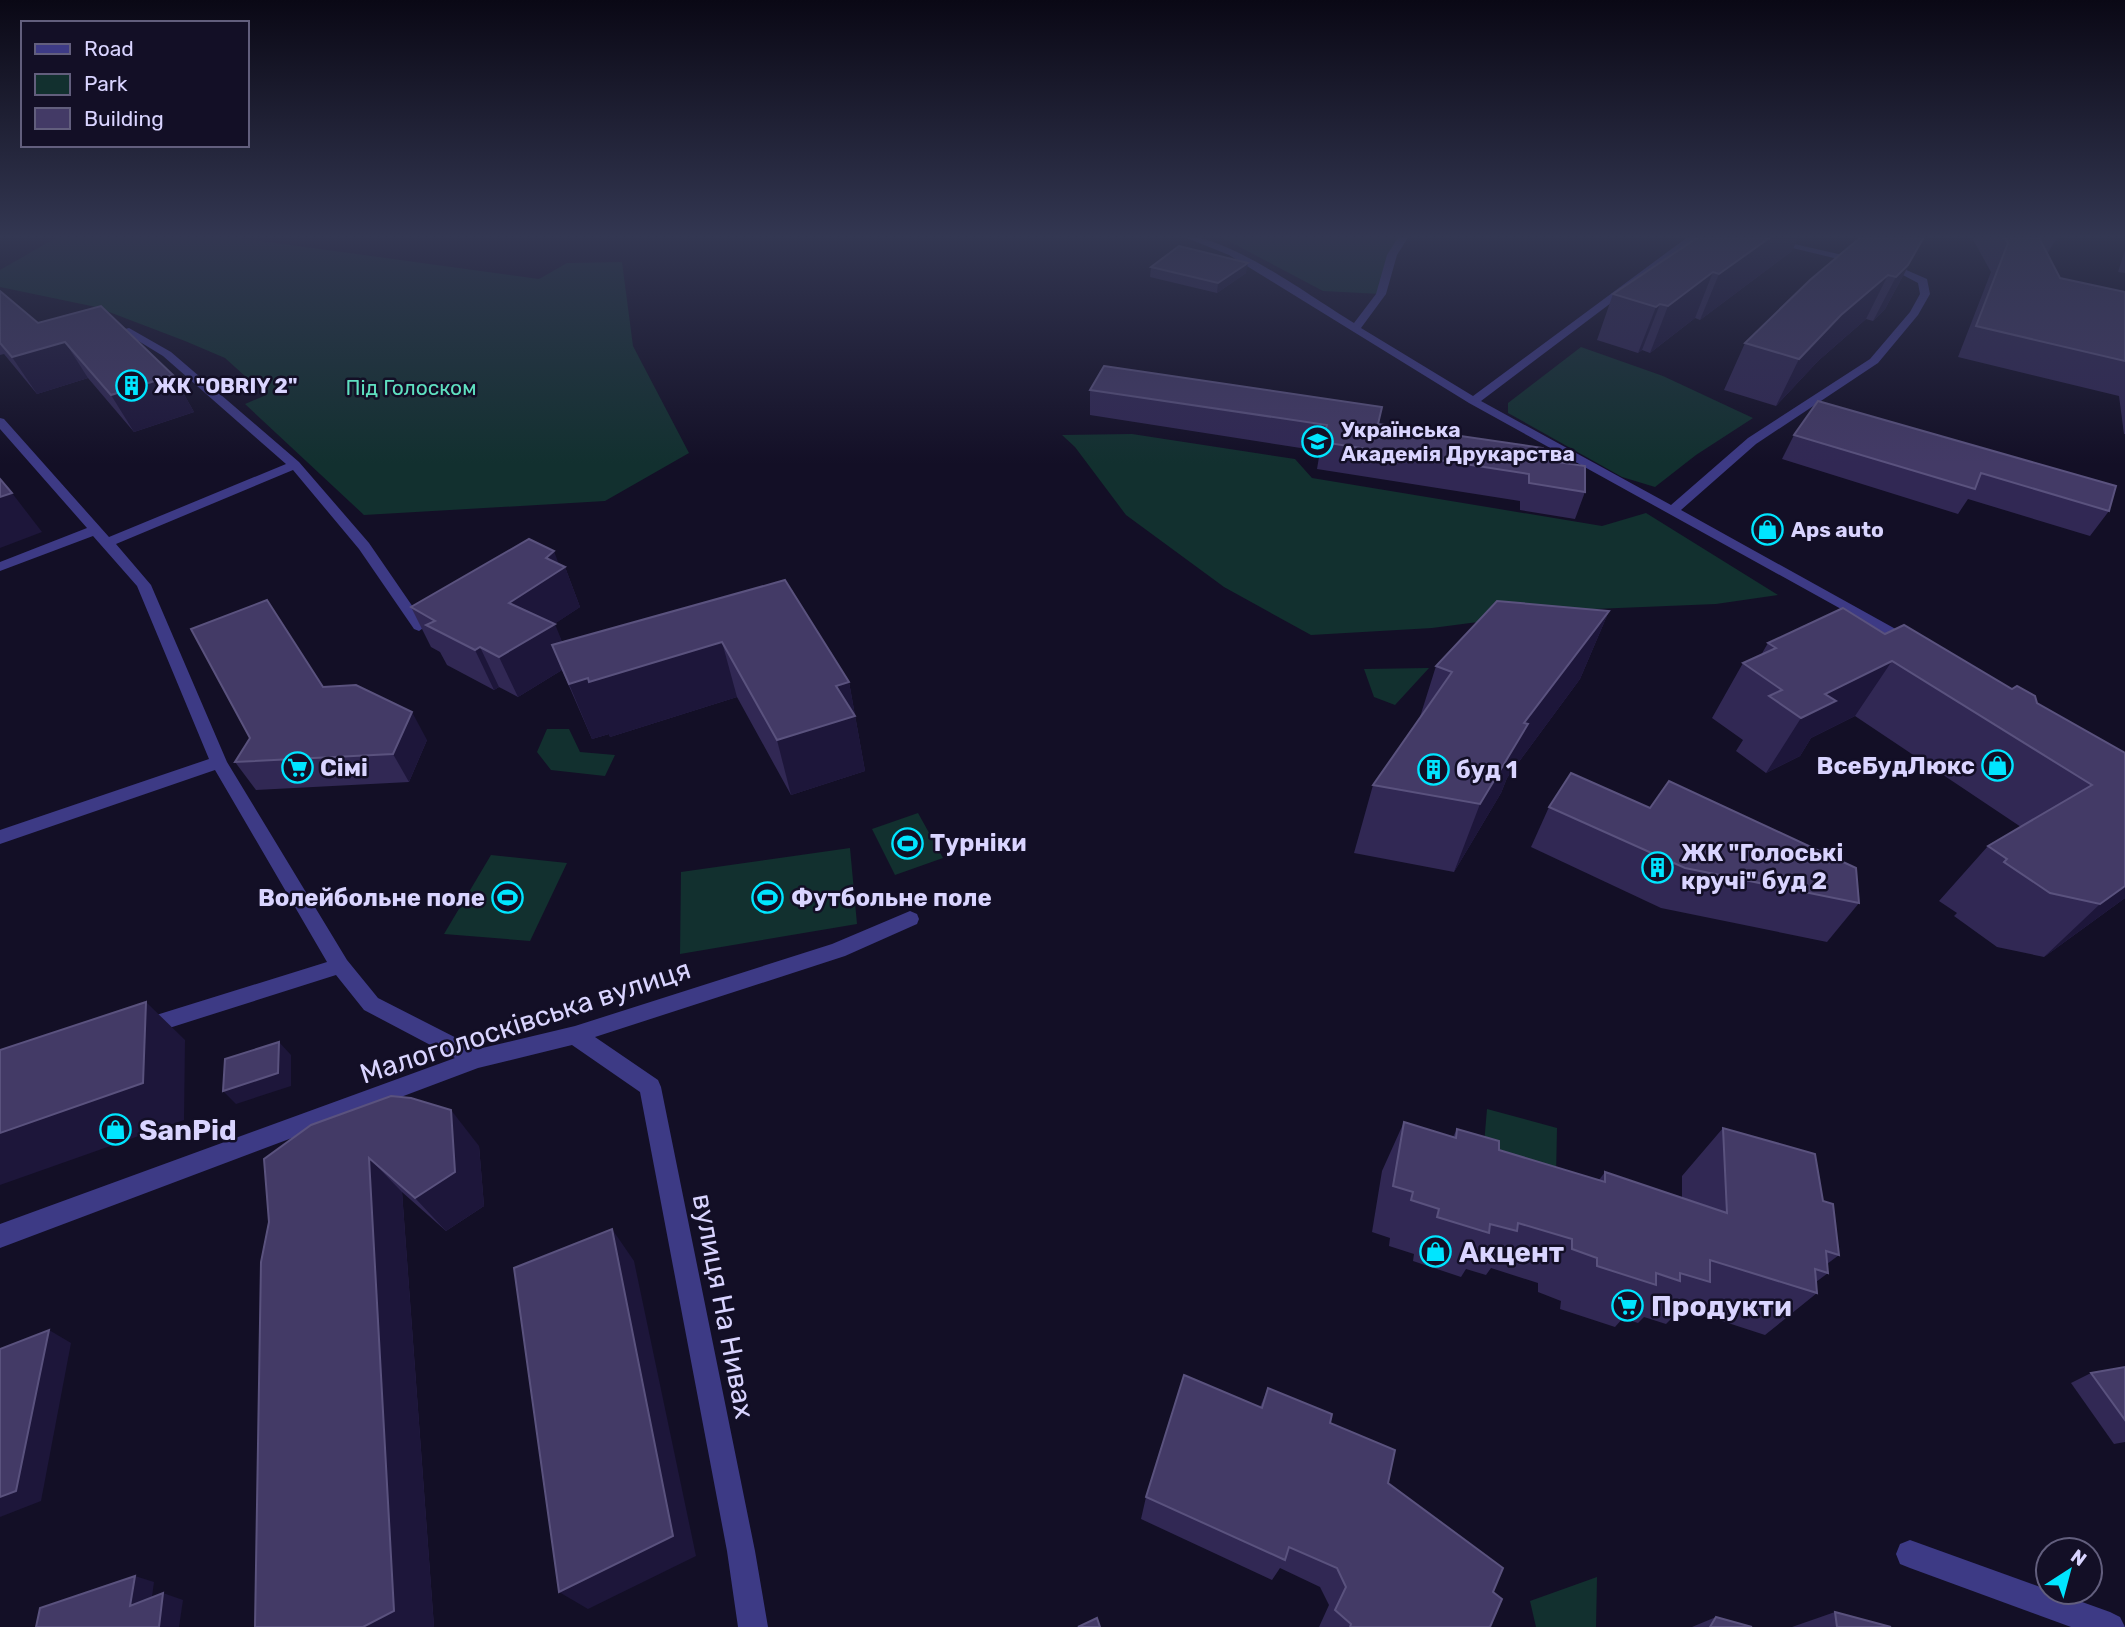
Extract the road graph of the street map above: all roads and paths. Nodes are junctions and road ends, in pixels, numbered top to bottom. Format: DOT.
graph roads {
  1 [pos="1329,312"];
  2 [pos="1368,312"];
  3 [pos="1593,312"];
  4 [pos="1915,312"];
  5 [pos="1356,328"];
  6 [pos="92,338"];
  7 [pos="1473,401"];
  8 [pos="0,422"];
  9 [pos="295,465"];
  10 [pos="1672,511"];
  11 [pos="95,530"];
  12 [pos="107,543"];
  13 [pos="0,567"];
  14 [pos="419,626"];
  15 [pos="1919,646"];
  16 [pos="219,762"];
  17 [pos="0,836"];
  18 [pos="909,919"];
  19 [pos="340,967"];
  20 [pos="118,1035"];
  21 [pos="575,1035"];
  22 [pos="477,1059"];
  23 [pos="0,1236"];
  24 [pos="1910,1554"];
  25 [pos="753,1627"];
  26 [pos="2110,1627"];
  1 -- 5 [label="street"];
  2 -- 5 [label="street"];
  3 -- 7 [label="street"];
  4 -- 10 [label="street"];
  5 -- 7 [label="street"];
  6 -- 9 [label="street"];
  7 -- 10 [label="street"];
  8 -- 11 [label="street"];
  9 -- 12 [label="street"];
  9 -- 14 [label="street"];
  10 -- 15 [label="street"];
  11 -- 12 [label="street"];
  11 -- 13 [label="street"];
  12 -- 16 [label="street"];
  16 -- 17 [label="street"];
  16 -- 19 [label="street"];
  18 -- 21 [label="street, Малоголосківська вулиця"];
  19 -- 20 [label="street"];
  19 -- 22 [label="street"];
  21 -- 22 [label="street, Малоголосківська вулиця"];
  21 -- 25 [label="street, вулиця На Нивах"];
  22 -- 23 [label="street, Малоголосківська вулиця"];
  24 -- 26 [label="street"];
}
